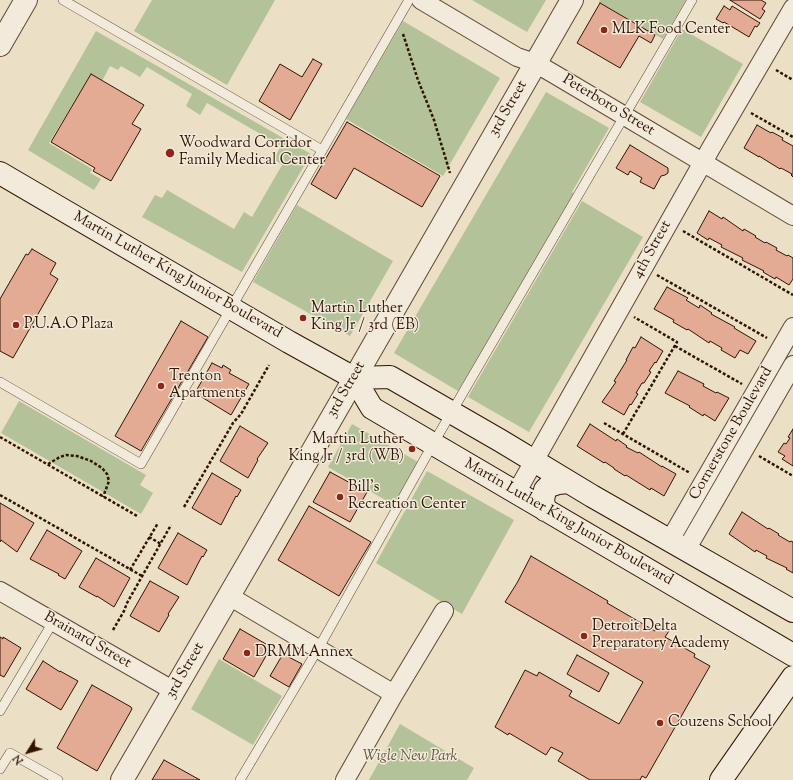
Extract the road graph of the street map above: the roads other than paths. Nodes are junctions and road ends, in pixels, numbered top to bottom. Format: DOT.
graph roads {
  1 [pos="26,0"];
  2 [pos="63,0"];
  3 [pos="409,0"];
  4 [pos="421,0"];
  5 [pos="572,0"];
  6 [pos="692,0"];
  7 [pos="77,3"];
  8 [pos="793,8"];
  9 [pos="0,45"];
  10 [pos="535,63"];
  11 [pos="625,116"];
  12 [pos="322,150"];
  13 [pos="702,163"];
  14 [pos="0,173"];
  15 [pos="793,216"];
  16 [pos="231,307"];
  17 [pos="793,327"];
  18 [pos="793,365"];
  19 [pos="354,378"];
  20 [pos="0,382"];
  21 [pos="452,412"];
  22 [pos="433,444"];
  23 [pos="534,461"];
  24 [pos="568,482"];
  25 [pos="516,493"];
  26 [pos="545,510"];
  27 [pos="678,545"];
  28 [pos="0,591"];
  29 [pos="229,596"];
  30 [pos="444,611"];
  31 [pos="793,611"];
  32 [pos="53,622"];
  33 [pos="318,648"];
  34 [pos="793,655"];
  35 [pos="793,677"];
  36 [pos="174,691"];
  37 [pos="394,694"];
  38 [pos="0,711"];
  39 [pos="0,770"];
  40 [pos="58,780"];
  41 [pos="122,780"];
  42 [pos="240,780"];
  43 [pos="345,780"];
  44 [pos="721,780"];
  1 -- 9 [label="main road"];
  2 -- 7 [label="lane"];
  3 -- 12 [label="lane"];
  4 -- 10 [label="street, Peterboro Street"];
  5 -- 10 [label="main road, 3rd Street"];
  6 -- 11 [label="lane"];
  7 -- 12 [label="lane"];
  8 -- 13 [label="street, 4th Street"];
  10 -- 11 [label="street, Peterboro Street"];
  10 -- 19 [label="main road, 3rd Street"];
  11 -- 13 [label="street, Peterboro Street"];
  11 -- 21 [label="lane"];
  12 -- 16 [label="lane"];
  13 -- 15 [label="street, Peterboro Street"];
  13 -- 23 [label="street, 4th Street"];
  14 -- 16 [label="main road, Martin Luther King Junior Boulevard"];
  16 -- 19 [label="main road, Martin Luther King Junior Boulevard"];
  16 -- 20 [label="lane"];
  17 -- 27 [label="street, Cornerstone Boulevard"];
  18 -- 27 [label="street, Cornerstone Boulevard"];
  19 -- 21 [label="main road"];
  19 -- 22 [label="main road, Martin Luther King Junior Boulevard"];
  19 -- 29 [label="main road, 3rd Street"];
  21 -- 22 [label="lane"];
  21 -- 23 [label="main road"];
  22 -- 25 [label="main road, Martin Luther King Junior Boulevard"];
  22 -- 33 [label="lane"];
  23 -- 24 [label="main road"];
  23 -- 25 [label="street, 4th Street"];
  24 -- 26 [label="main road"];
  24 -- 27 [label="main road"];
  25 -- 26 [label="main road, Martin Luther King Junior Boulevard"];
  26 -- 34 [label="main road, Martin Luther King Junior Boulevard"];
  27 -- 31 [label="main road"];
  28 -- 32 [label="street, Brainard Street"];
  29 -- 33 [label="street"];
  29 -- 36 [label="main road, 3rd Street"];
  30 -- 37 [label="street"];
  32 -- 36 [label="street, Brainard Street"];
  32 -- 38 [label="lane"];
  33 -- 37 [label="street"];
  33 -- 42 [label="lane"];
  35 -- 44 [label="main road"];
  36 -- 41 [label="main road, 3rd Street"];
  37 -- 43 [label="street"];
  39 -- 40 [label="lane"];
}
